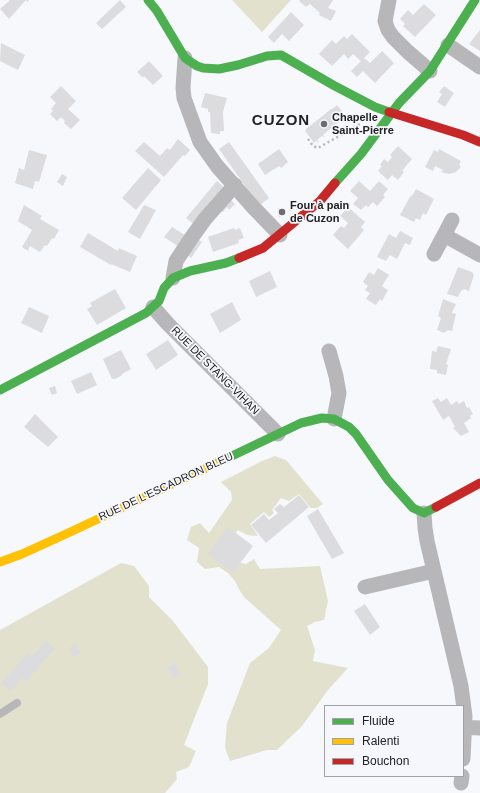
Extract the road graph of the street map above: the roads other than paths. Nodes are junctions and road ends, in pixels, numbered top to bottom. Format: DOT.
graph roads {
  1 [pos="148,0"];
  2 [pos="389,0"];
  3 [pos="475,0"];
  4 [pos="448,45"];
  5 [pos="185,58"];
  6 [pos="480,67"];
  7 [pos="430,71"];
  8 [pos="391,113"];
  9 [pos="480,142"];
  10 [pos="235,185"];
  11 [pos="452,220"];
  12 [pos="280,235"];
  13 [pos="444,235"];
  14 [pos="434,254"];
  15 [pos="480,255"];
  16 [pos="173,278"];
  17 [pos="153,307"];
  18 [pos="329,351"];
  19 [pos="0,390"];
  20 [pos="334,419"];
  21 [pos="278,434"];
  22 [pos="480,483"];
  23 [pos="424,513"];
  24 [pos="0,562"];
  25 [pos="434,571"];
  26 [pos="365,587"];
  27 [pos="17,703"];
  28 [pos="464,705"];
  29 [pos="464,708"];
  30 [pos="0,714"];
  31 [pos="469,727"];
  32 [pos="464,754"];
  1 -- 5 [label="street"];
  2 -- 7 [label="street"];
  3 -- 4 [label="street"];
  4 -- 6 [label="street"];
  4 -- 7 [label="street"];
  5 -- 8 [label="street"];
  5 -- 10 [label="street"];
  7 -- 8 [label="street"];
  8 -- 9 [label="street"];
  8 -- 12 [label="street"];
  10 -- 12 [label="street"];
  10 -- 16 [label="street"];
  11 -- 13 [label="street"];
  12 -- 16 [label="street"];
  13 -- 14 [label="street"];
  13 -- 15 [label="street"];
  16 -- 17 [label="street"];
  17 -- 19 [label="street"];
  17 -- 21 [label="street, RUE DE STANG-VIHAN"];
  18 -- 20 [label="street"];
  20 -- 21 [label="street, RUE DE L'ESCADRON BLEU"];
  20 -- 23 [label="street"];
  21 -- 24 [label="street, RUE DE L'ESCADRON BLEU"];
  22 -- 23 [label="street"];
  23 -- 25 [label="street"];
  25 -- 26 [label="street"];
  25 -- 28 [label="street"];
  27 -- 30 [label="lane"];
  29 -- 31 [label="street"];
  31 -- 32 [label="street"];
}
